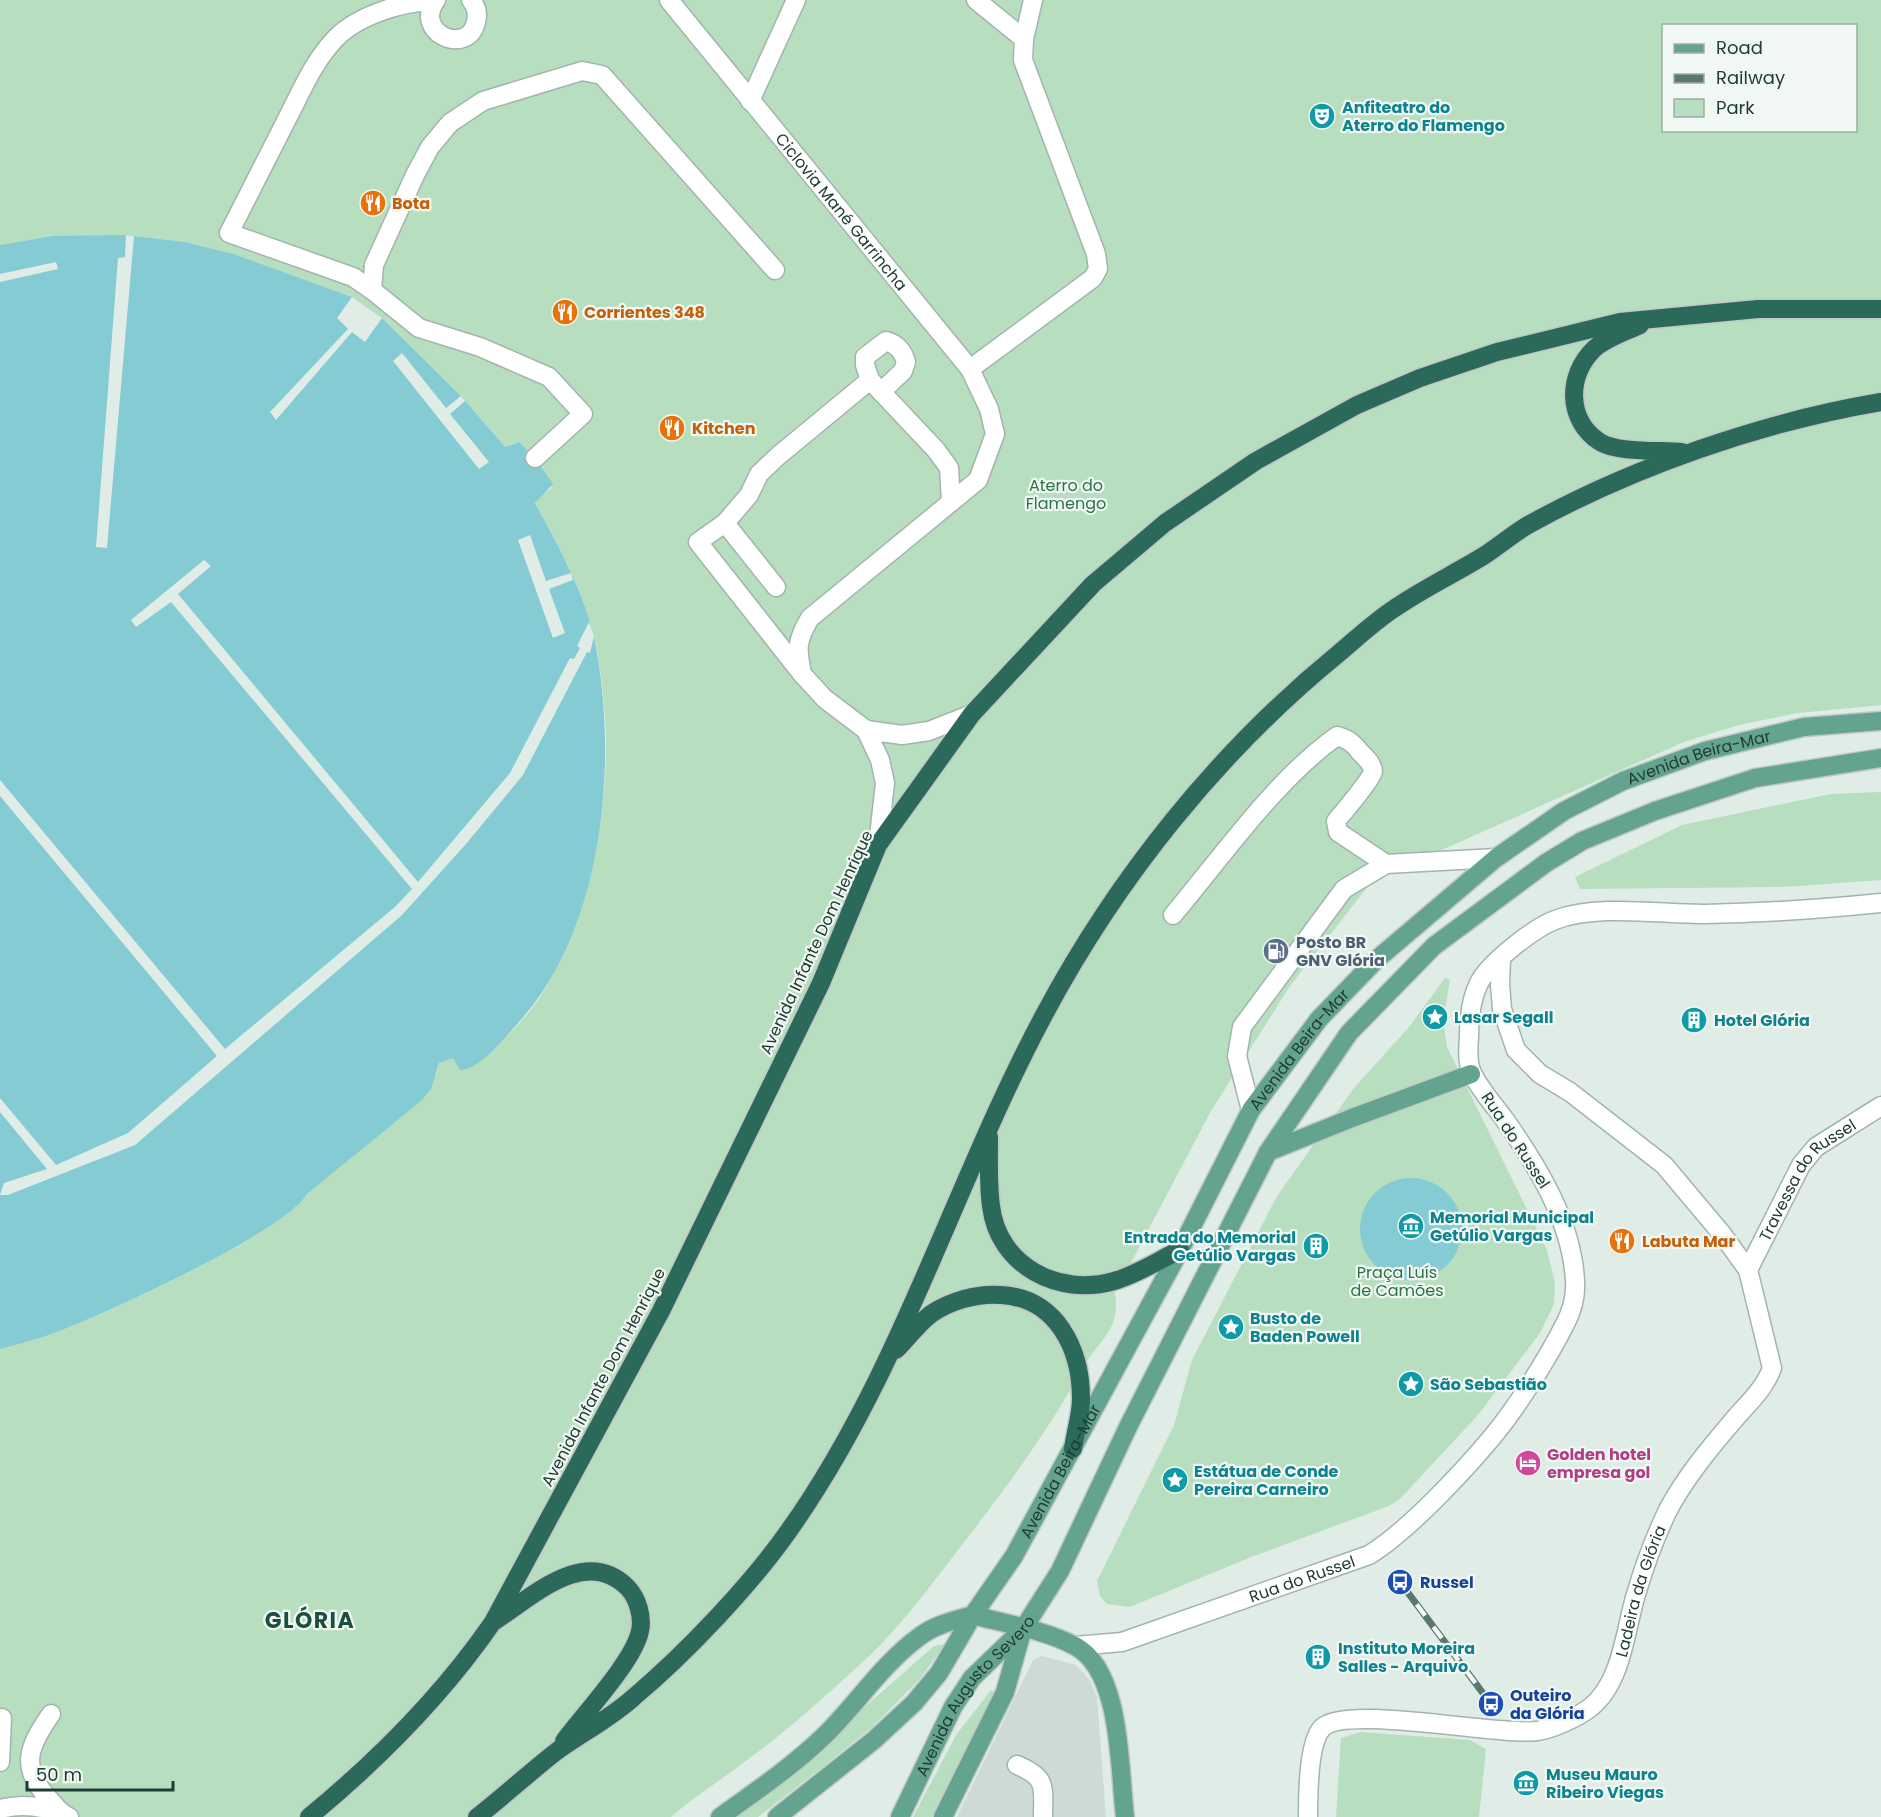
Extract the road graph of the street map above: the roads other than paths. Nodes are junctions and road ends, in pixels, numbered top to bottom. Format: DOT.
graph roads {
  1 [pos="471,0"];
  2 [pos="669,0"];
  3 [pos="796,0"];
  4 [pos="976,0"];
  5 [pos="1033,0"];
  6 [pos="435,1"];
  7 [pos="1024,39"];
  8 [pos="750,101"];
  9 [pos="774,270"];
  10 [pos="372,290"];
  11 [pos="1881,309"];
  12 [pos="1652,320"];
  13 [pos="970,369"];
  14 [pos="1881,402"];
  15 [pos="1690,452"];
  16 [pos="536,458"];
  17 [pos="951,502"];
  18 [pos="724,523"];
  19 [pos="776,587"];
  20 [pos="802,674"];
  21 [pos="972,714"];
  22 [pos="1881,721"];
  23 [pos="866,730"];
  24 [pos="1881,758"];
  25 [pos="878,845"];
  26 [pos="1496,858"];
  27 [pos="1386,864"];
  28 [pos="1881,903"];
  29 [pos="1173,915"];
  30 [pos="1502,959"];
  31 [pos="1471,1074"];
  32 [pos="1881,1106"];
  33 [pos="1251,1110"];
  34 [pos="989,1132"];
  35 [pos="1268,1152"];
  36 [pos="1180,1250"];
  37 [pos="1748,1270"];
  38 [pos="888,1358"];
  39 [pos="1073,1449"];
  40 [pos="973,1615"];
  41 [pos="493,1622"];
  42 [pos="1023,1629"];
  43 [pos="1075,1646"];
  44 [pos="51,1714"];
  45 [pos="2,1718"];
  46 [pos="553,1754"];
  47 [pos="0,1762"];
  48 [pos="1017,1765"];
  49 [pos="0,1809"];
  50 [pos="66,1816"];
  51 [pos="309,1817"];
  52 [pos="477,1817"];
  53 [pos="720,1817"];
  54 [pos="777,1817"];
  55 [pos="900,1817"];
  56 [pos="943,1817"];
  57 [pos="1043,1817"];
  58 [pos="1125,1817"];
  59 [pos="1308,1817"];
  1 -- 6 [label="street"];
  2 -- 8 [label="street, Ciclovia Mané Garrincha"];
  3 -- 8 [label="street"];
  4 -- 7 [label="street"];
  5 -- 7 [label="street"];
  6 -- 10 [label="street"];
  7 -- 13 [label="street"];
  8 -- 13 [label="street, Ciclovia Mané Garrincha"];
  9 -- 10 [label="street"];
  10 -- 16 [label="street"];
  11 -- 12 [label="highway, Avenida Infante Dom Henrique"];
  12 -- 15 [label="highway"];
  12 -- 21 [label="highway, Avenida Infante Dom Henrique"];
  13 -- 17 [label="street, Ciclovia Mané Garrincha"];
  14 -- 15 [label="highway"];
  15 -- 34 [label="highway"];
  17 -- 18 [label="street"];
  17 -- 20 [label="street"];
  18 -- 19 [label="street"];
  18 -- 20 [label="street"];
  20 -- 23 [label="street"];
  21 -- 23 [label="street"];
  21 -- 25 [label="highway, Avenida Infante Dom Henrique"];
  22 -- 26 [label="main road, Avenida Beira-Mar"];
  23 -- 25 [label="street"];
  24 -- 35 [label="main road, Avenida Beira-Mar"];
  25 -- 41 [label="highway, Avenida Infante Dom Henrique"];
  26 -- 27 [label="street"];
  26 -- 33 [label="main road, Avenida Beira-Mar"];
  27 -- 29 [label="street"];
  27 -- 33 [label="street"];
  28 -- 30 [label="street, Rua do Russel"];
  30 -- 31 [label="street, Rua do Russel"];
  30 -- 37 [label="street, Ladeira da Glória"];
  31 -- 35 [label="main road"];
  31 -- 43 [label="street, Rua do Russel"];
  32 -- 37 [label="street, Travessa do Russel"];
  33 -- 36 [label="main road, Avenida Beira-Mar"];
  34 -- 36 [label="highway"];
  34 -- 38 [label="highway"];
  35 -- 42 [label="main road, Avenida Beira-Mar"];
  36 -- 39 [label="main road, Avenida Beira-Mar"];
  37 -- 59 [label="street, Ladeira da Glória"];
  38 -- 39 [label="highway"];
  38 -- 46 [label="highway"];
  39 -- 40 [label="main road, Avenida Beira-Mar"];
  40 -- 42 [label="main road, Rua do Russel"];
  40 -- 53 [label="main road"];
  40 -- 54 [label="main road, Avenida Beira-Mar"];
  41 -- 46 [label="highway"];
  41 -- 51 [label="highway, Avenida Infante Dom Henrique"];
  42 -- 43 [label="main road, Rua do Russel"];
  42 -- 55 [label="main road, Avenida Augusto Severo"];
  42 -- 56 [label="main road, Avenida Augusto Severo"];
  43 -- 58 [label="main road, Rua do Russel"];
  44 -- 50 [label="street"];
  45 -- 47 [label="street"];
  46 -- 52 [label="highway"];
  48 -- 57 [label="street"];
  49 -- 50 [label="street"];
}
